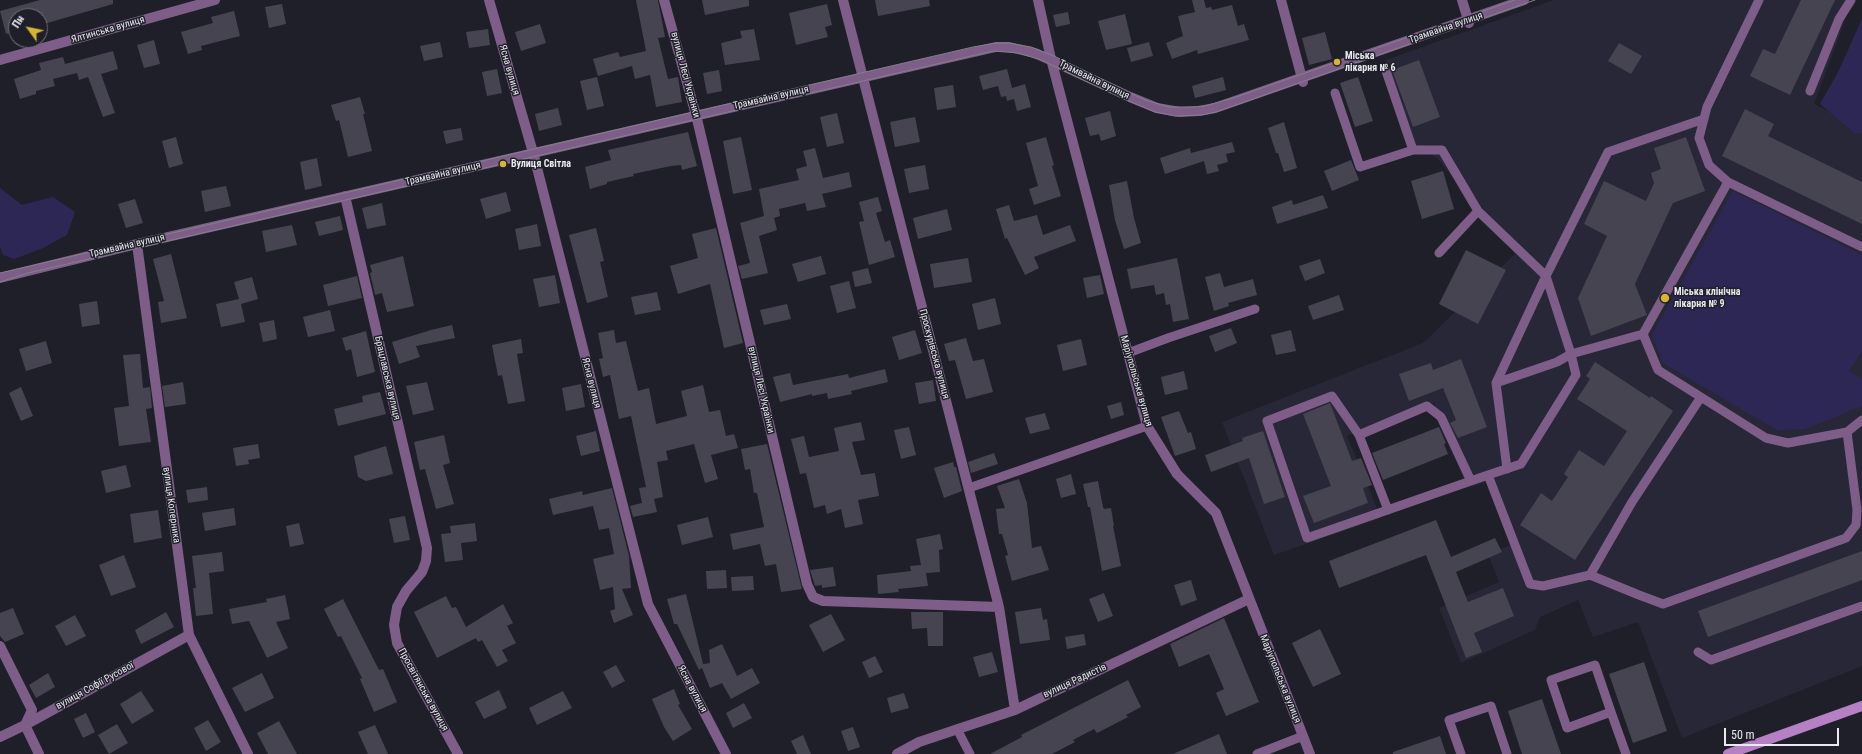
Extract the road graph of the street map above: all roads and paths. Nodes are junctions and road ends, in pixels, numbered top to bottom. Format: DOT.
graph roads {
  1 [pos="212,0"];
  2 [pos="489,0"];
  3 [pos="664,0"];
  4 [pos="843,0"];
  5 [pos="1038,0"];
  6 [pos="1281,0"];
  7 [pos="1462,0"];
  8 [pos="1524,0"];
  9 [pos="1759,0"];
  10 [pos="1851,0"];
  11 [pos="1468,22"];
  12 [pos="1050,59"];
  13 [pos="0,60"];
  14 [pos="1386,71"];
  15 [pos="862,77"];
  16 [pos="1302,80"];
  17 [pos="1810,92"];
  18 [pos="1335,93"];
  19 [pos="696,115"];
  20 [pos="1704,119"];
  21 [pos="1412,150"];
  22 [pos="533,153"];
  23 [pos="1728,182"];
  24 [pos="345,196"];
  25 [pos="1478,211"];
  26 [pos="137,244"];
  27 [pos="1862,247"];
  28 [pos="1439,253"];
  29 [pos="1546,276"];
  30 [pos="0,278"];
  31 [pos="1255,309"];
  32 [pos="1643,334"];
  33 [pos="1128,353"];
  34 [pos="1571,354"];
  35 [pos="1496,383"];
  36 [pos="1701,397"];
  37 [pos="1862,420"];
  38 [pos="1147,426"];
  39 [pos="1847,432"];
  40 [pos="1359,435"];
  41 [pos="1507,468"];
  42 [pos="1488,475"];
  43 [pos="1471,481"];
  44 [pos="969,488"];
  45 [pos="1388,510"];
  46 [pos="426,560"];
  47 [pos="1590,575"];
  48 [pos="1249,599"];
  49 [pos="1862,606"];
  50 [pos="1000,607"];
  51 [pos="189,635"];
  52 [pos="0,646"];
  53 [pos="1698,652"];
  54 [pos="0,665"];
  55 [pos="15,675"];
  56 [pos="1862,706"];
  57 [pos="1015,710"];
  58 [pos="1611,712"];
  59 [pos="26,725"];
  60 [pos="957,729"];
  61 [pos="1303,736"];
  62 [pos="0,737"];
  63 [pos="1505,753"];
  64 [pos="39,754"];
  65 [pos="248,754"];
  66 [pos="458,754"];
  67 [pos="726,754"];
  68 [pos="897,754"];
  69 [pos="970,754"];
  70 [pos="1257,754"];
  71 [pos="1310,754"];
  72 [pos="1461,754"];
  73 [pos="1626,754"];
  74 [pos="1728,754"];
  1 -- 13 [label="street, Ялтинська вулиця"];
  2 -- 22 [label="street, Ясна вулиця"];
  3 -- 19 [label="street, вулиця Лесі Українки"];
  4 -- 15 [label="street, Проскурівська вулиця"];
  5 -- 12 [label="street, Маріупольська вулиця"];
  6 -- 16 [label="street"];
  7 -- 11 [label="street"];
  8 -- 11 [label="street, Трамвайна вулиця"];
  9 -- 20 [label="lane"];
  10 -- 17 [label="lane"];
  11 -- 16 [label="street, Трамвайна вулиця"];
  12 -- 15 [label="street, Трамвайна вулиця"];
  12 -- 16 [label="street, Трамвайна вулиця"];
  12 -- 33 [label="street, Маріупольська вулиця"];
  14 -- 21 [label="lane"];
  15 -- 19 [label="street, Трамвайна вулиця"];
  15 -- 44 [label="street, Проскурівська вулиця"];
  18 -- 21 [label="lane"];
  19 -- 22 [label="street, Трамвайна вулиця"];
  19 -- 50 [label="street, вулиця Лесі Українки"];
  20 -- 23 [label="lane"];
  20 -- 29 [label="lane"];
  21 -- 25 [label="lane"];
  22 -- 24 [label="street, Трамвайна вулиця"];
  22 -- 67 [label="street, Ясна вулиця"];
  23 -- 27 [label="lane"];
  23 -- 32 [label="lane"];
  24 -- 26 [label="street, Трамвайна вулиця"];
  24 -- 46 [label="street, Брацлавська вулиця"];
  25 -- 28 [label="lane"];
  25 -- 29 [label="lane"];
  26 -- 30 [label="street, Трамвайна вулиця"];
  26 -- 51 [label="street, вулиця Коперника"];
  29 -- 34 [label="lane"];
  29 -- 35 [label="lane"];
  31 -- 33 [label="lane"];
  32 -- 34 [label="lane"];
  32 -- 36 [label="lane"];
  33 -- 38 [label="street, Маріупольська вулиця"];
  34 -- 35 [label="lane"];
  34 -- 41 [label="lane"];
  35 -- 41 [label="lane"];
  36 -- 39 [label="lane"];
  36 -- 47 [label="lane"];
  37 -- 39 [label="lane"];
  38 -- 44 [label="lane"];
  38 -- 48 [label="street, Маріупольська вулиця"];
  39 -- 47 [label="lane"];
  40 -- 43 [label="lane"];
  40 -- 45 [label="lane"];
  40 -- 45 [label="lane"];
  41 -- 42 [label="lane"];
  42 -- 43 [label="lane"];
  42 -- 47 [label="lane"];
  43 -- 45 [label="lane"];
  44 -- 50 [label="street, Проскурівська вулиця"];
  46 -- 66 [label="street, Просвітянська вулиця"];
  48 -- 57 [label="street, вулиця Радистів"];
  48 -- 61 [label="street, Маріупольська вулиця"];
  49 -- 53 [label="lane"];
  50 -- 57 [label="street, Проскурівська вулиця"];
  51 -- 59 [label="street, вулиця Софії Русової"];
  51 -- 65 [label="street, вулиця Коперника"];
  52 -- 55 [label="street"];
  54 -- 55 [label="street"];
  55 -- 59 [label="street"];
  56 -- 74 [label="main road"];
  57 -- 60 [label="street, вулиця Радистів"];
  58 -- 58 [label="lane"];
  58 -- 73 [label="lane"];
  59 -- 62 [label="street, вулиця Софії Русової"];
  59 -- 64 [label="street"];
  60 -- 68 [label="street, вулиця Радистів"];
  60 -- 69 [label="lane"];
  61 -- 70 [label="lane"];
  61 -- 71 [label="street, Маріупольська вулиця"];
  63 -- 72 [label="lane"];
}
